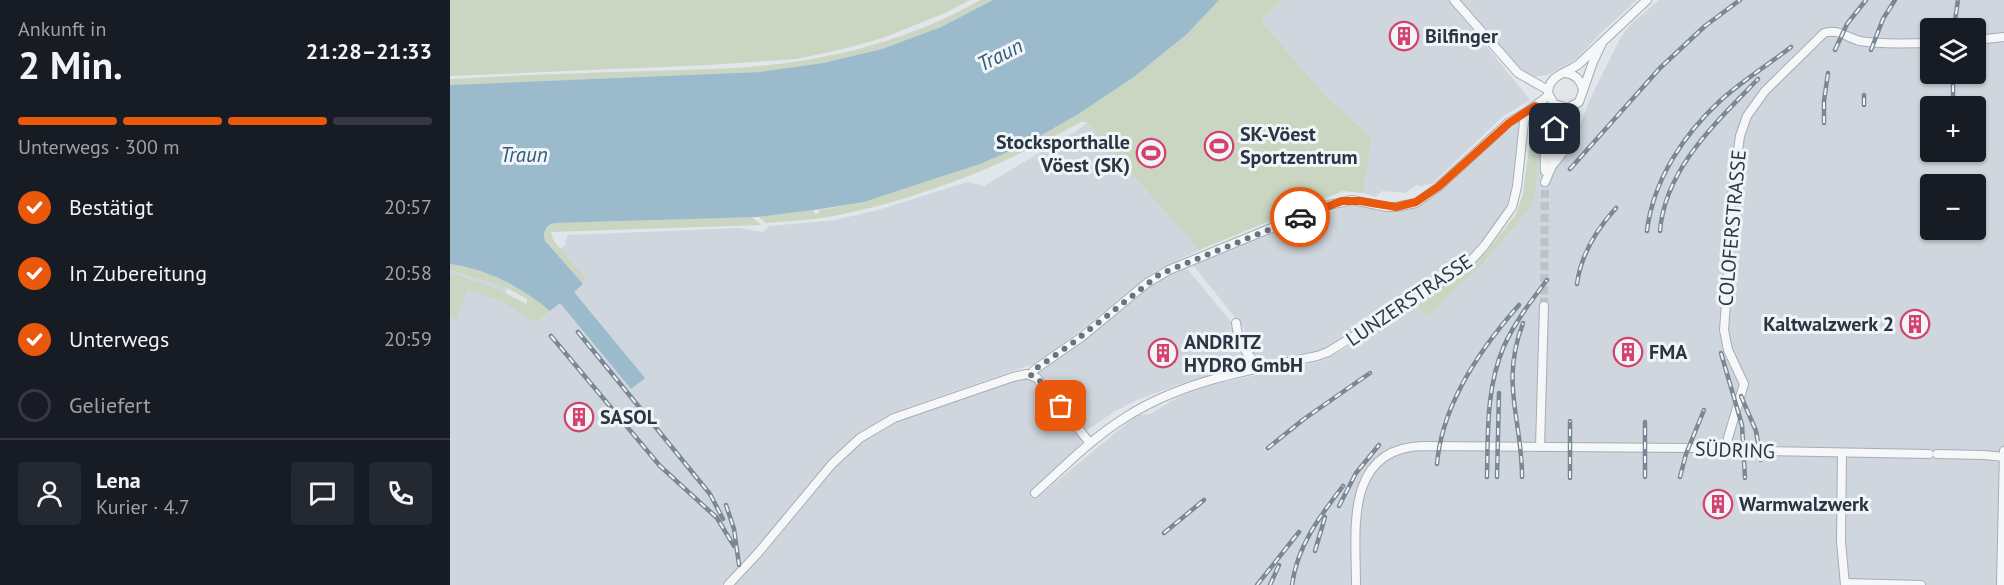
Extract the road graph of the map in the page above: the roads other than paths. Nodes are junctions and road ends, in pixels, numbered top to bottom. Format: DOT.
graph roads {
  1 [pos="1454,0"];
  2 [pos="1647,0"];
  3 [pos="2004,37"];
  4 [pos="1986,39"];
  5 [pos="1602,43"];
  6 [pos="1920,43"];
  7 [pos="1565,73"];
  8 [pos="1527,79"];
  9 [pos="1551,80"];
  10 [pos="1583,90"];
  11 [pos="1549,99"];
  12 [pos="1575,105"];
  13 [pos="1534,106"];
  14 [pos="1573,115"];
  15 [pos="1547,170"];
  16 [pos="1544,306"];
  17 [pos="1236,323"];
  18 [pos="1260,368"];
  19 [pos="1031,375"];
  20 [pos="1090,443"];
  21 [pos="1540,447"];
  22 [pos="1727,450"];
  23 [pos="1842,453"];
  24 [pos="2004,455"];
  25 [pos="1035,493"];
  26 [pos="1845,584"];
  27 [pos="728,585"];
  28 [pos="1356,585"];
  29 [pos="1921,585"];
  30 [pos="2001,585"];
  1 -- 8 [label="street"];
  2 -- 5 [label="street"];
  3 -- 4 [label="street"];
  5 -- 7 [label="street"];
  5 -- 10 [label="street"];
  6 -- 22 [label="street, COLOFERSTRASSE"];
  7 -- 9 [label="street"];
  7 -- 10 [label="street"];
  8 -- 9 [label="street"];
  8 -- 11 [label="street"];
  9 -- 11 [label="street"];
  10 -- 12 [label="street"];
  11 -- 12 [label="street"];
  11 -- 13 [label="street"];
  11 -- 13 [label="street, LUNZERSTRASSE"];
  11 -- 15 [label="street"];
  11 -- 15 [label="street"];
  12 -- 14 [label="street"];
  13 -- 18 [label="street, LUNZERSTRASSE"];
  13 -- 19 [label="street"];
  14 -- 15 [label="street"];
  14 -- 15 [label="street"];
  16 -- 21 [label="street"];
  17 -- 18 [label="street"];
  18 -- 20 [label="street, LUNZERSTRASSE"];
  19 -- 20 [label="street"];
  19 -- 27 [label="street"];
  20 -- 25 [label="street, LUNZERSTRASSE"];
  21 -- 22 [label="street, SÜDRING"];
  21 -- 28 [label="street, SÜDRING"];
  22 -- 23 [label="street, SÜDRING"];
  23 -- 24 [label="street, SÜDRING"];
  23 -- 26 [label="street"];
  24 -- 30 [label="street"];
  26 -- 29 [label="street"];
}
